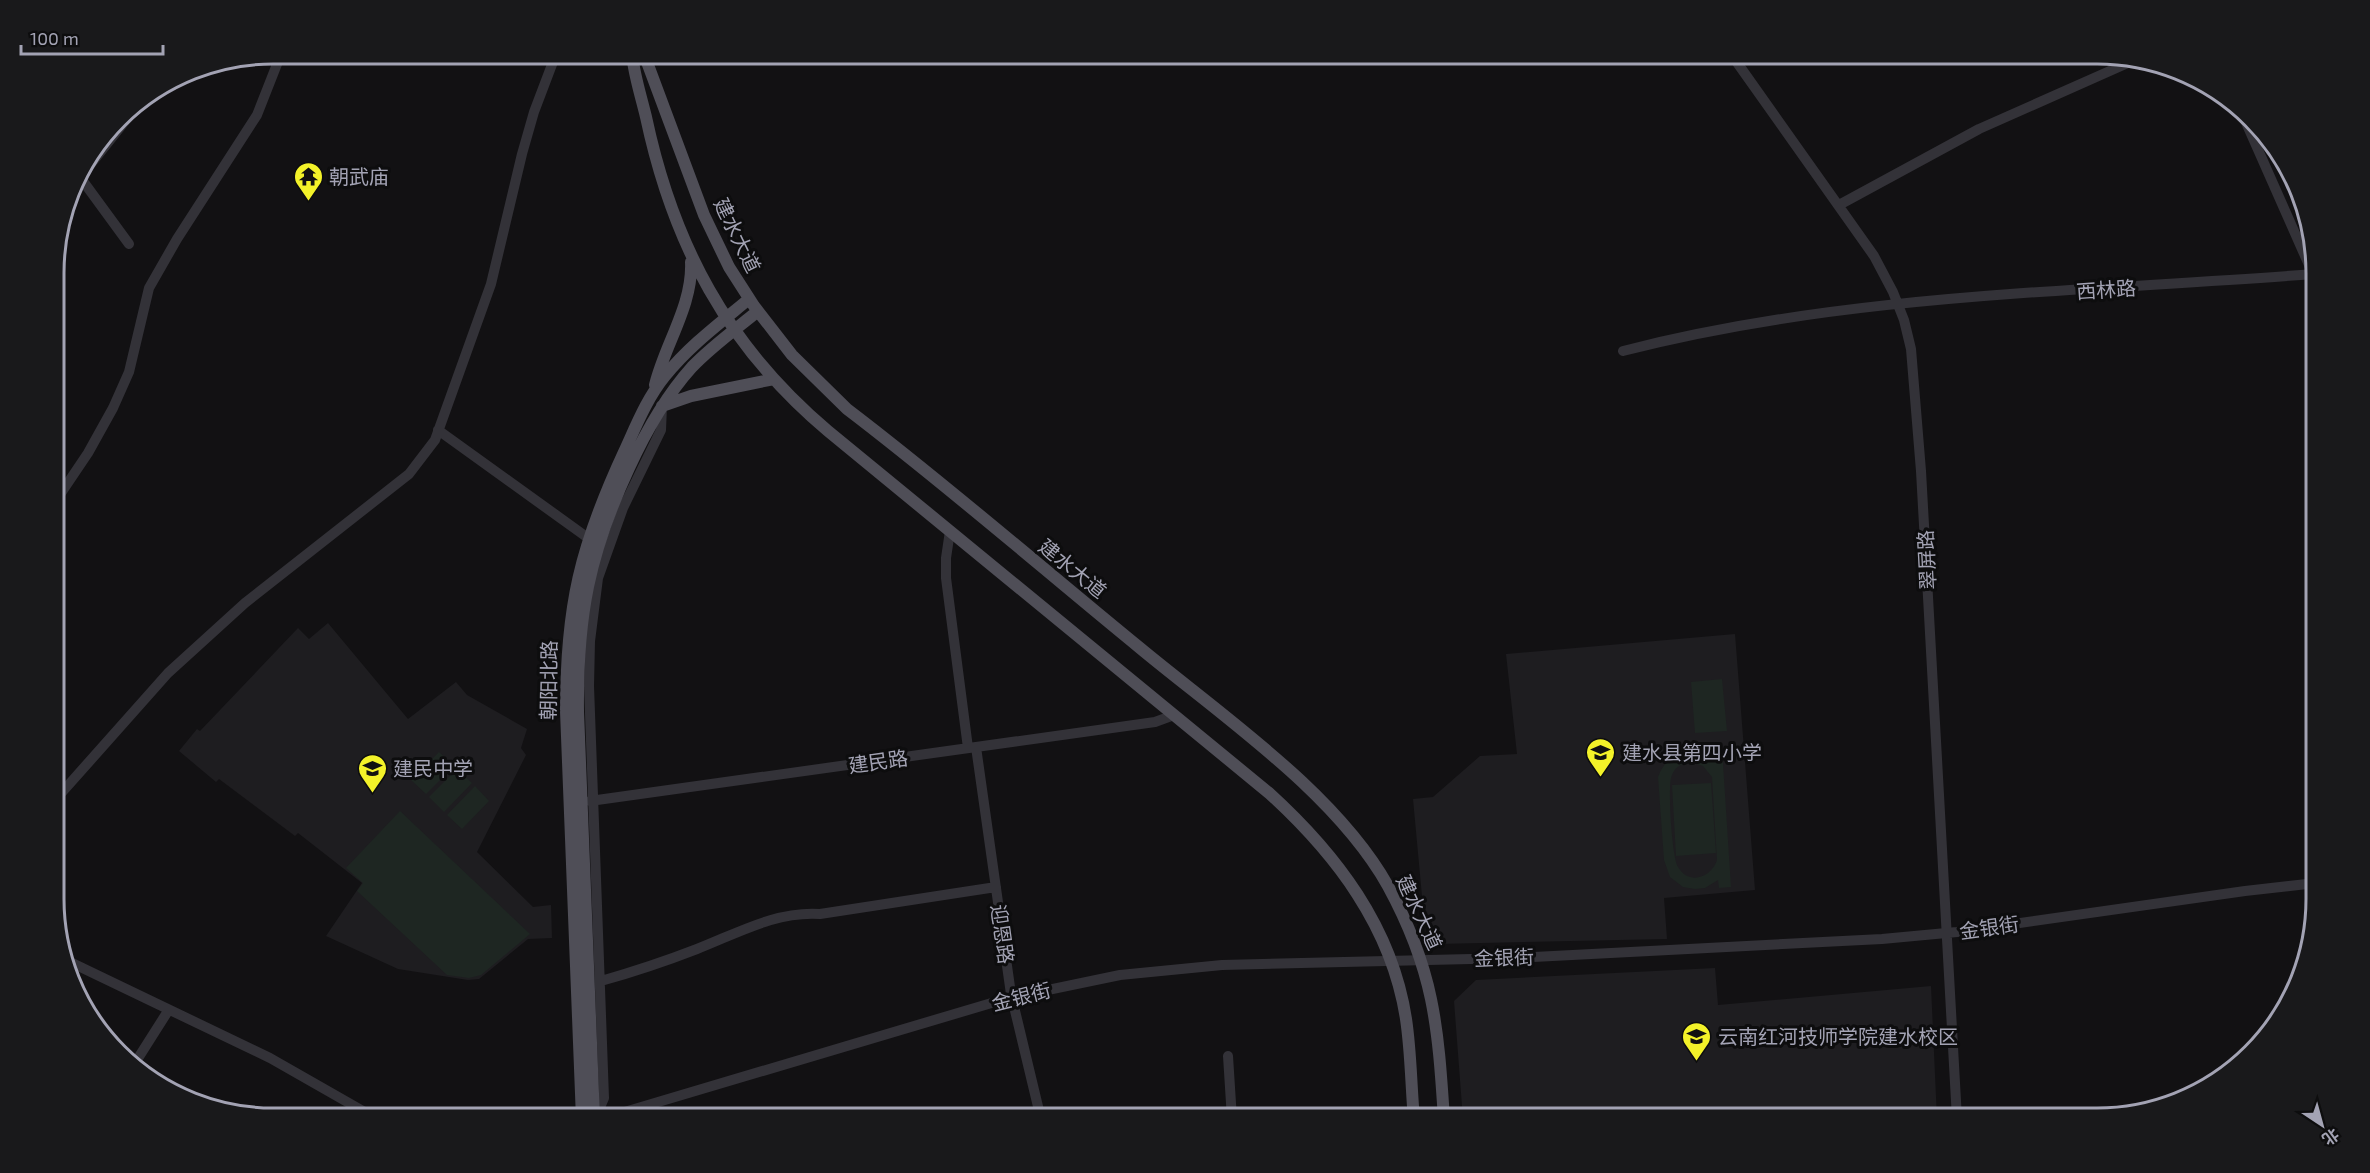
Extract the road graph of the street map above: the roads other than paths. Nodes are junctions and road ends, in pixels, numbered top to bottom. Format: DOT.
graph roads {
  1 [pos="275,64"];
  2 [pos="551,64"];
  3 [pos="634,64"];
  4 [pos="648,64"];
  5 [pos="1738,64"];
  6 [pos="2121,66"];
  7 [pos="2251,134"];
  8 [pos="83,187"];
  9 [pos="1839,205"];
  10 [pos="129,244"];
  11 [pos="2305,253"];
  12 [pos="691,258"];
  13 [pos="2306,275"];
  14 [pos="749,299"];
  15 [pos="1898,304"];
  16 [pos="758,311"];
  17 [pos="726,318"];
  18 [pos="735,330"];
  19 [pos="1623,351"];
  20 [pos="774,379"];
  21 [pos="654,391"];
  22 [pos="662,406"];
  23 [pos="438,430"];
  24 [pos="65,488"];
  25 [pos="950,531"];
  26 [pos="588,538"];
  27 [pos="1174,715"];
  28 [pos="972,748"];
  29 [pos="64,790"];
  30 [pos="595,801"];
  31 [pos="582,802"];
  32 [pos="2306,884"];
  33 [pos="996,887"];
  34 [pos="1945,933"];
  35 [pos="1422,960"];
  36 [pos="1390,961"];
  37 [pos="75,965"];
  38 [pos="601,981"];
  39 [pos="1012,998"];
  40 [pos="168,1011"];
  41 [pos="1228,1056"];
  42 [pos="138,1058"];
  43 [pos="358,1108"];
  44 [pos="582,1108"];
  45 [pos="594,1108"];
  46 [pos="599,1108"];
  47 [pos="638,1108"];
  48 [pos="1038,1108"];
  49 [pos="1231,1108"];
  50 [pos="1413,1108"];
  51 [pos="1443,1108"];
  52 [pos="1956,1108"];
  1 -- 24 [label="street"];
  2 -- 23 [label="street"];
  3 -- 12 [label="main road"];
  4 -- 14 [label="main road, 建水大道"];
  5 -- 9 [label="street, 翠屏路"];
  6 -- 9 [label="street"];
  7 -- 11 [label="street"];
  8 -- 10 [label="street"];
  9 -- 15 [label="street, 翠屏路"];
  12 -- 17 [label="main road"];
  12 -- 21 [label="main road"];
  13 -- 15 [label="street, 西林路"];
  14 -- 16 [label="main road, 建水大道"];
  14 -- 17 [label="main road, 朝阳北路"];
  15 -- 19 [label="street, 西林路"];
  15 -- 34 [label="street, 翠屏路"];
  16 -- 18 [label="main road, 朝阳北路"];
  16 -- 35 [label="main road, 建水大道"];
  17 -- 18 [label="main road"];
  17 -- 21 [label="main road, 朝阳北路"];
  18 -- 20 [label="main road"];
  18 -- 22 [label="main road, 朝阳北路"];
  20 -- 22 [label="main road"];
  20 -- 25 [label="main road"];
  21 -- 26 [label="main road, 朝阳北路"];
  22 -- 30 [label="street"];
  22 -- 31 [label="main road, 朝阳北路"];
  23 -- 26 [label="street"];
  23 -- 29 [label="street"];
  25 -- 27 [label="main road"];
  25 -- 28 [label="street, 迎恩路"];
  26 -- 44 [label="main road, 朝阳北路"];
  27 -- 28 [label="street, 建民路"];
  27 -- 36 [label="main road"];
  28 -- 30 [label="street, 建民路"];
  28 -- 33 [label="street, 迎恩路"];
  30 -- 31 [label="street, 建民路"];
  30 -- 38 [label="street"];
  31 -- 45 [label="main road, 朝阳北路"];
  32 -- 34 [label="street, 金银街"];
  33 -- 38 [label="street"];
  33 -- 39 [label="street, 迎恩路"];
  34 -- 35 [label="street, 金银街"];
  34 -- 52 [label="street, 翠屏路"];
  35 -- 36 [label="street, 金银街"];
  35 -- 51 [label="main road, 建水大道"];
  36 -- 39 [label="street, 金银街"];
  36 -- 50 [label="main road"];
  37 -- 40 [label="street"];
  38 -- 46 [label="street"];
  39 -- 47 [label="street, 金银街"];
  39 -- 48 [label="street, 迎恩路"];
  40 -- 42 [label="street"];
  40 -- 43 [label="street"];
  41 -- 49 [label="street"];
}
